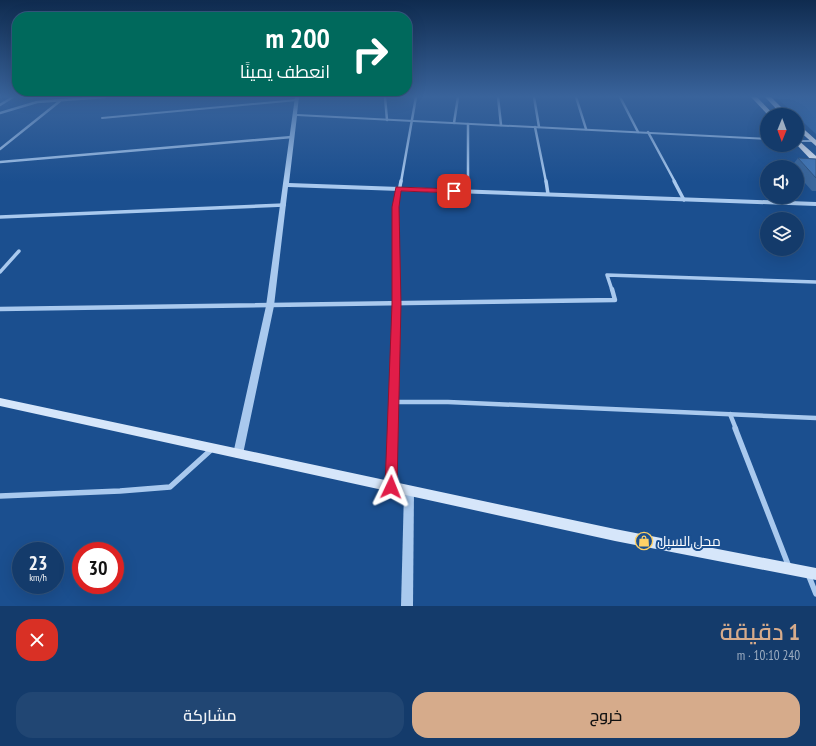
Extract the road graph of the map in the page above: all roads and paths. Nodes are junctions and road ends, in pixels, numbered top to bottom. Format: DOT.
graph roads {
  1 [pos="30,125"];
  2 [pos="294,125"];
  3 [pos="411,125"];
  4 [pos="468,125"];
  5 [pos="506,125"];
  6 [pos="585,125"];
  7 [pos="635,125"];
  8 [pos="537,127"];
  9 [pos="586,129"];
  10 [pos="638,132"];
  11 [pos="648,132"];
  12 [pos="804,132"];
  13 [pos="292,137"];
  14 [pos="760,139"];
  15 [pos="804,141"];
  16 [pos="815,142"];
  17 [pos="804,148"];
  18 [pos="0,149"];
  19 [pos="816,160"];
  20 [pos="0,162"];
  21 [pos="286,185"];
  22 [pos="398,189"];
  23 [pos="468,192"];
  24 [pos="548,194"];
  25 [pos="684,200"];
  26 [pos="816,204"];
  27 [pos="284,205"];
  28 [pos="0,217"];
  29 [pos="19,251"];
  30 [pos="0,272"];
  31 [pos="816,282"];
  32 [pos="396,304"];
  33 [pos="270,306"];
  34 [pos="0,309"];
  35 [pos="0,402"];
  36 [pos="394,402"];
  37 [pos="730,414"];
  38 [pos="816,418"];
  39 [pos="213,448"];
  40 [pos="238,454"];
  41 [pos="391,487"];
  42 [pos="409,491"];
  43 [pos="0,496"];
  44 [pos="790,569"];
  45 [pos="811,573"];
  46 [pos="816,594"];
  47 [pos="407,606"];
  1 -- 18 [label="street"];
  2 -- 13 [label="street"];
  3 -- 22 [label="street"];
  4 -- 23 [label="street"];
  5 -- 8 [label="street"];
  6 -- 9 [label="street"];
  7 -- 10 [label="street"];
  8 -- 9 [label="street"];
  8 -- 24 [label="street"];
  9 -- 10 [label="street"];
  10 -- 11 [label="street"];
  11 -- 14 [label="street"];
  11 -- 25 [label="street"];
  12 -- 16 [label="main road"];
  13 -- 20 [label="street"];
  13 -- 21 [label="street"];
  15 -- 16 [label="street"];
  17 -- 19 [label="main road"];
  21 -- 22 [label="street"];
  21 -- 27 [label="street"];
  22 -- 23 [label="street"];
  22 -- 32 [label="street"];
  23 -- 24 [label="street"];
  24 -- 25 [label="street"];
  25 -- 26 [label="street"];
  27 -- 28 [label="street"];
  27 -- 33 [label="street"];
  29 -- 30 [label="street"];
  31 -- 32 [label="street"];
  32 -- 33 [label="street"];
  32 -- 36 [label="street"];
  33 -- 34 [label="street"];
  33 -- 40 [label="street"];
  35 -- 39 [label="main road"];
  36 -- 37 [label="street"];
  36 -- 41 [label="street"];
  37 -- 38 [label="street"];
  37 -- 44 [label="street"];
  39 -- 40 [label="main road"];
  39 -- 43 [label="street"];
  40 -- 41 [label="main road"];
  41 -- 42 [label="main road"];
  42 -- 44 [label="main road"];
  42 -- 47 [label="street"];
  44 -- 45 [label="main road"];
  45 -- 46 [label="street"];
}
